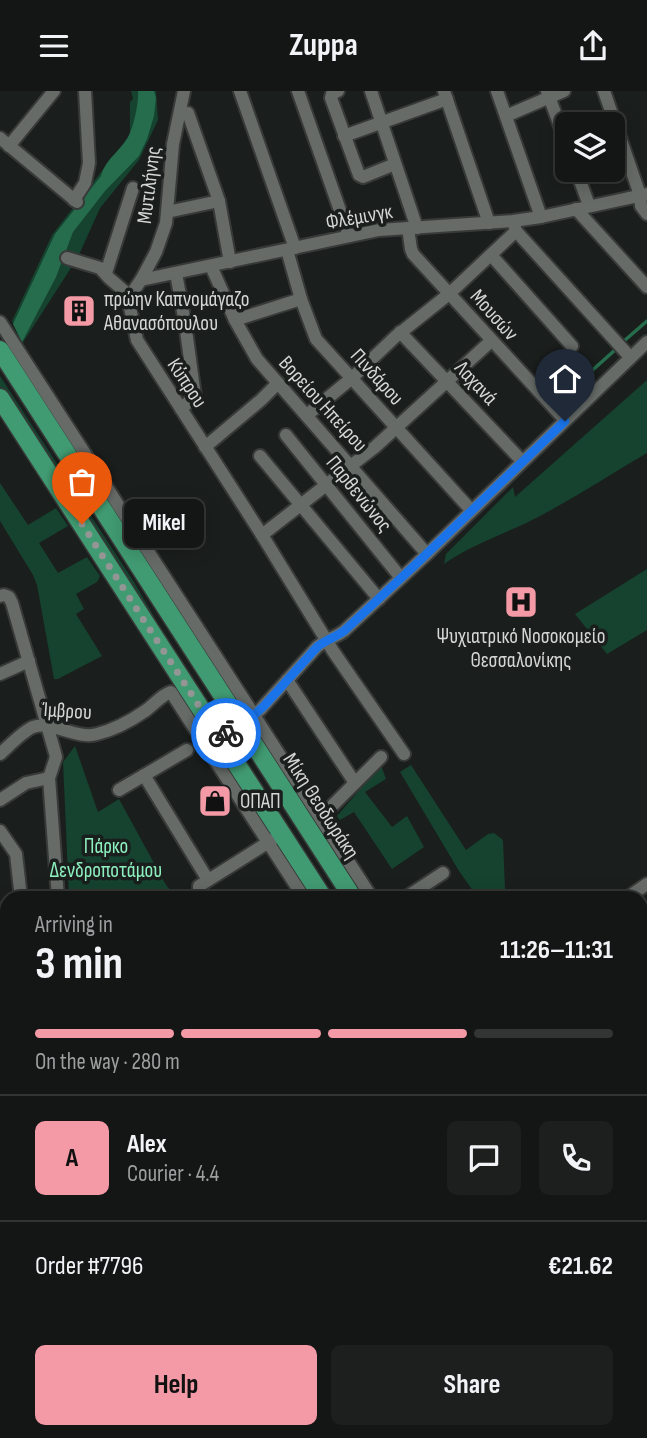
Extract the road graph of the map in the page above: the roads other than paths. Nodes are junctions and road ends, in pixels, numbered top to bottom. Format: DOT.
graph roads {
  1 [pos="54,91"];
  2 [pos="85,91"];
  3 [pos="184,91"];
  4 [pos="240,91"];
  5 [pos="298,91"];
  6 [pos="371,91"];
  7 [pos="496,91"];
  8 [pos="564,91"];
  9 [pos="604,91"];
  10 [pos="335,93"];
  11 [pos="548,94"];
  12 [pos="446,95"];
  13 [pos="188,113"];
  14 [pos="555,113"];
  15 [pos="506,116"];
  16 [pos="382,123"];
  17 [pos="344,136"];
  18 [pos="5,142"];
  19 [pos="395,165"];
  20 [pos="580,182"];
  21 [pos="133,188"];
  22 [pos="644,194"];
  23 [pos="219,201"];
  24 [pos="589,205"];
  25 [pos="576,209"];
  26 [pos="167,212"];
  27 [pos="647,214"];
  28 [pos="541,217"];
  29 [pos="489,223"];
  30 [pos="515,226"];
  31 [pos="413,228"];
  32 [pos="349,236"];
  33 [pos="291,249"];
  34 [pos="491,255"];
  35 [pos="67,258"];
  36 [pos="230,262"];
  37 [pos="211,266"];
  38 [pos="106,273"];
  39 [pos="176,274"];
  40 [pos="141,280"];
  41 [pos="647,287"];
  42 [pos="449,295"];
  43 [pos="130,296"];
  44 [pos="301,299"];
  45 [pos="235,320"];
  46 [pos="0,322"];
  47 [pos="400,333"];
  48 [pos="491,341"];
  49 [pos="647,342"];
  50 [pos="572,346"];
  51 [pos="0,351"];
  52 [pos="631,357"];
  53 [pos="352,378"];
  54 [pos="448,382"];
  55 [pos="278,383"];
  56 [pos="0,398"];
  57 [pos="181,409"];
  58 [pos="307,415"];
  59 [pos="565,421"];
  60 [pos="397,428"];
  61 [pos="286,435"];
  62 [pos="205,447"];
  63 [pos="260,456"];
  64 [pos="522,461"];
  65 [pos="352,466"];
  66 [pos="327,485"];
  67 [pos="300,505"];
  68 [pos="471,510"];
  69 [pos="262,535"];
  70 [pos="427,554"];
  71 [pos="401,578"];
  72 [pos="2,596"];
  73 [pos="379,599"];
  74 [pos="326,640"];
  75 [pos="29,661"];
  76 [pos="0,674"];
  77 [pos="287,680"];
  78 [pos="247,719"];
  79 [pos="47,726"];
  80 [pos="212,741"];
  81 [pos="187,750"];
  82 [pos="0,754"];
  83 [pos="404,754"];
  84 [pos="381,757"];
  85 [pos="144,775"];
  86 [pos="49,779"];
  87 [pos="355,783"];
  88 [pos="119,790"];
  89 [pos="0,800"];
  90 [pos="321,817"];
  91 [pos="0,831"];
  92 [pos="274,838"];
  93 [pos="443,873"];
  94 [pos="202,888"];
  95 [pos="21,891"];
  96 [pos="57,891"];
  97 [pos="300,891"];
  98 [pos="317,891"];
  99 [pos="349,891"];
  100 [pos="368,891"];
  101 [pos="416,891"];
  1 -- 18 [label="street"];
  2 -- 18 [label="street"];
  3 -- 26 [label="street, Μυτιλήνης"];
  4 -- 33 [label="street, Πινδάρου"];
  5 -- 32 [label="street"];
  6 -- 16 [label="street, Μουσών"];
  7 -- 15 [label="street"];
  8 -- 11 [label="street"];
  9 -- 22 [label="street"];
  10 -- 17 [label="street"];
  11 -- 14 [label="street"];
  11 -- 15 [label="street"];
  12 -- 16 [label="street"];
  12 -- 29 [label="street"];
  13 -- 23 [label="street"];
  15 -- 28 [label="street"];
  16 -- 17 [label="street"];
  16 -- 19 [label="street, Μουσών"];
  17 -- 19 [label="street"];
  19 -- 31 [label="street, Μουσών"];
  20 -- 24 [label="street"];
  21 -- 38 [label="street"];
  22 -- 24 [label="street, Φλέμινγκ"];
  22 -- 27 [label="street"];
  23 -- 26 [label="street"];
  23 -- 36 [label="street"];
  24 -- 25 [label="street, Φλέμινγκ"];
  25 -- 28 [label="street, Φλέμινγκ"];
  25 -- 41 [label="street"];
  26 -- 40 [label="street, Μυτιλήνης"];
  28 -- 30 [label="street, Φλέμινγκ"];
  29 -- 30 [label="street, Φλέμινγκ"];
  29 -- 31 [label="street, Φλέμινγκ"];
  30 -- 34 [label="street"];
  30 -- 52 [label="street"];
  31 -- 32 [label="street, Φλέμινγκ"];
  31 -- 42 [label="street, Μουσών"];
  32 -- 33 [label="street, Φλέμινγκ"];
  33 -- 36 [label="street, Φλέμινγκ"];
  33 -- 44 [label="street, Πινδάρου"];
  34 -- 42 [label="street"];
  34 -- 50 [label="street"];
  35 -- 38 [label="street"];
  36 -- 37 [label="street, Φλέμινγκ"];
  37 -- 39 [label="street, Φλέμινγκ"];
  37 -- 45 [label="street, Βορείου Ηπείρου"];
  38 -- 43 [label="street"];
  39 -- 40 [label="street, Φλέμινγκ"];
  39 -- 57 [label="street"];
  40 -- 43 [label="street"];
  42 -- 47 [label="street"];
  42 -- 48 [label="street, Μουσών"];
  43 -- 57 [label="street, Κύπρου"];
  44 -- 45 [label="street"];
  44 -- 53 [label="street, Πινδάρου"];
  45 -- 55 [label="street, Βορείου Ηπείρου"];
  46 -- 78 [label="street"];
  47 -- 53 [label="street"];
  47 -- 54 [label="street, Λαχανά"];
  48 -- 54 [label="street"];
  48 -- 59 [label="street, Μουσών"];
  49 -- 52 [label="street"];
  51 -- 78 [label="highway, Μίκη Θεοδωράκη"];
  52 -- 59 [label="street"];
  53 -- 58 [label="street"];
  53 -- 60 [label="street, Πινδάρου"];
  54 -- 60 [label="street"];
  54 -- 64 [label="street, Λαχανά"];
  55 -- 58 [label="street, Βορείου Ηπείρου"];
  55 -- 62 [label="street"];
  56 -- 80 [label="highway"];
  57 -- 62 [label="street, Κύπρου"];
  58 -- 65 [label="street, Βορείου Ηπείρου"];
  59 -- 64 [label="street"];
  60 -- 65 [label="street"];
  60 -- 68 [label="street, Πινδάρου"];
  61 -- 66 [label="street, Παρθενώνος"];
  62 -- 69 [label="street, Κύπρου"];
  63 -- 67 [label="street"];
  64 -- 68 [label="street"];
  65 -- 66 [label="street"];
  65 -- 70 [label="street, Βορείου Ηπείρου"];
  66 -- 67 [label="street"];
  66 -- 71 [label="street, Παρθενώνος"];
  67 -- 69 [label="street"];
  67 -- 73 [label="street"];
  68 -- 70 [label="street"];
  69 -- 74 [label="street, Κύπρου"];
  70 -- 71 [label="street"];
  71 -- 73 [label="street"];
  72 -- 75 [label="street"];
  73 -- 74 [label="street"];
  74 -- 77 [label="street"];
  74 -- 83 [label="street, Κύπρου"];
  75 -- 76 [label="street"];
  75 -- 79 [label="street"];
  77 -- 78 [label="street"];
  77 -- 87 [label="street"];
  78 -- 80 [label="street"];
  78 -- 90 [label="street"];
  78 -- 99 [label="highway, Μίκη Θεοδωράκη"];
  79 -- 80 [label="street, Ίμβρου"];
  79 -- 82 [label="street, Ίμβρου"];
  79 -- 86 [label="street"];
  80 -- 92 [label="highway"];
  81 -- 85 [label="street"];
  84 -- 87 [label="street"];
  85 -- 88 [label="street"];
  85 -- 94 [label="street"];
  86 -- 89 [label="street"];
  86 -- 96 [label="street"];
  87 -- 90 [label="street"];
  90 -- 100 [label="street"];
  91 -- 95 [label="street"];
  92 -- 94 [label="street"];
  92 -- 97 [label="street"];
  92 -- 98 [label="highway"];
  93 -- 101 [label="street"];
}
